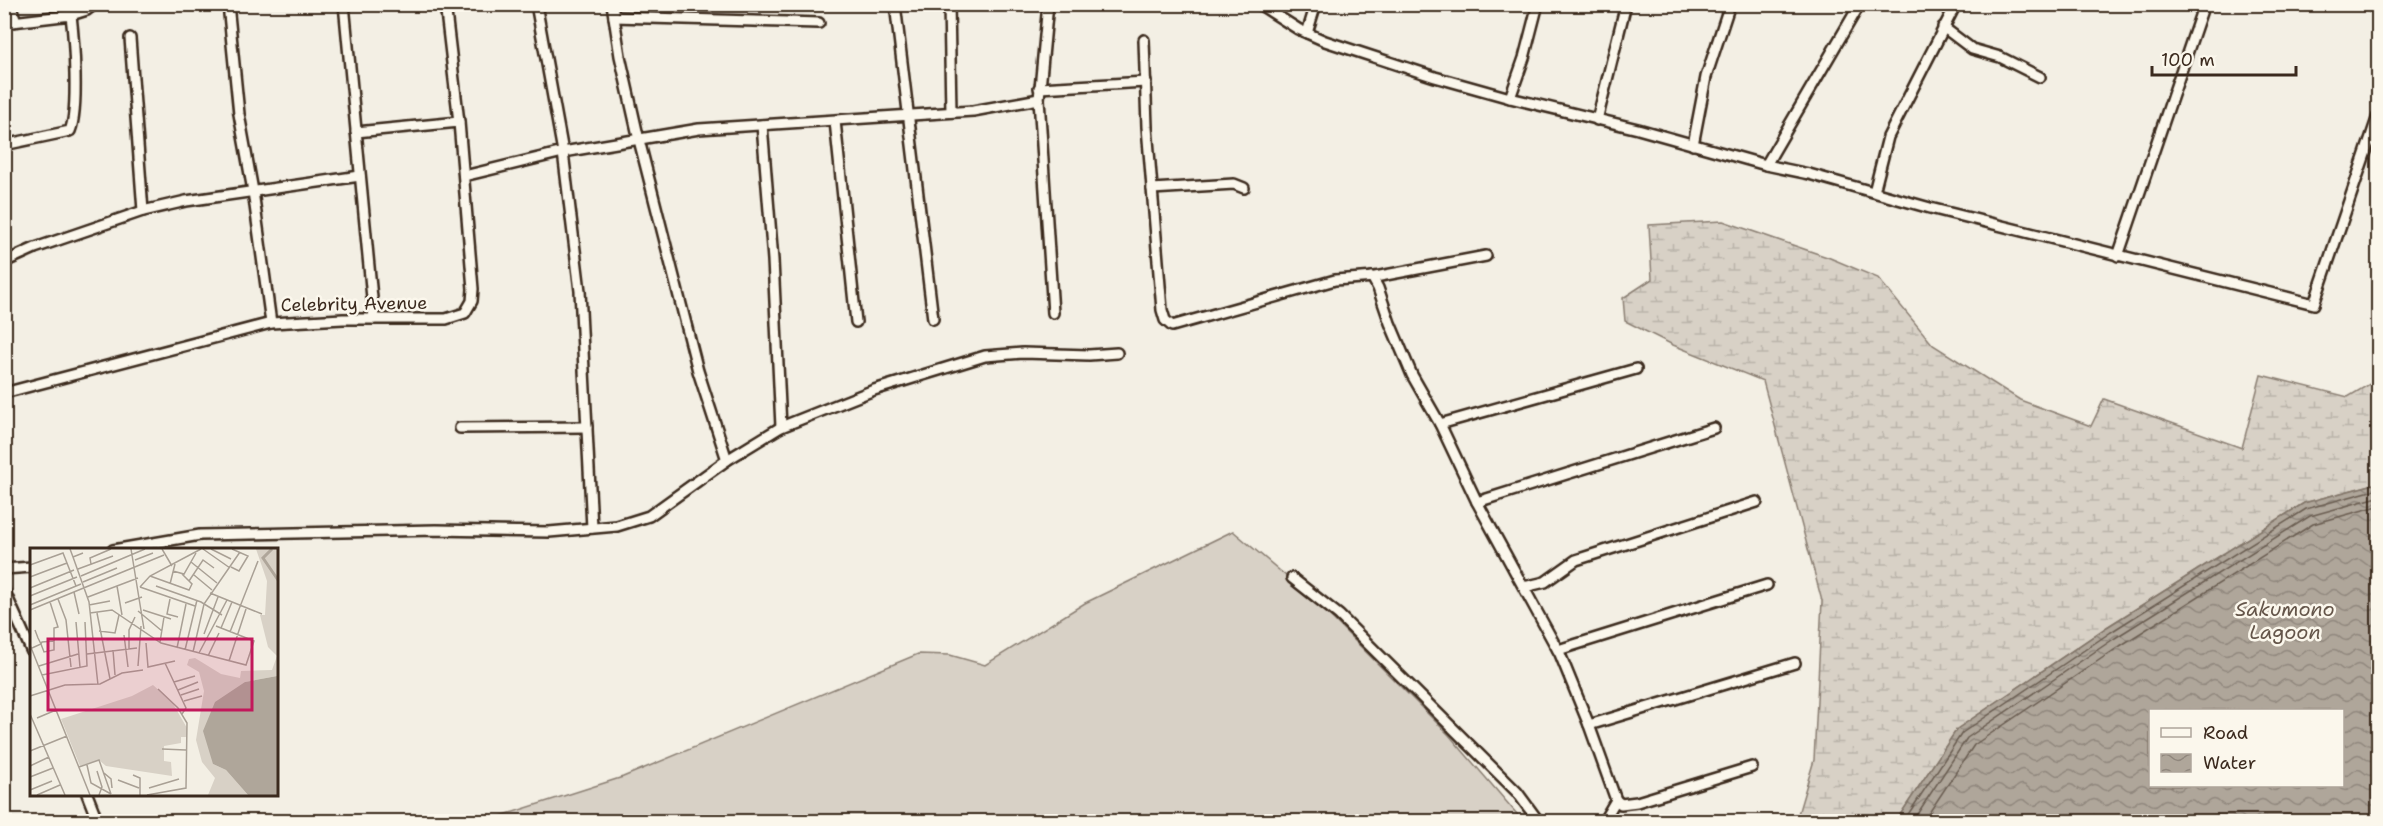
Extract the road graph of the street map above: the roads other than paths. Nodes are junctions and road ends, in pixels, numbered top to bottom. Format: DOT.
graph roads {
  1 [pos="10,4"];
  2 [pos="95,4"];
  3 [pos="228,4"];
  4 [pos="344,4"];
  5 [pos="445,4"];
  6 [pos="536,4"];
  7 [pos="612,4"];
  8 [pos="895,4"];
  9 [pos="949,4"];
  10 [pos="1048,4"];
  11 [pos="1259,4"];
  12 [pos="1316,4"];
  13 [pos="1538,4"];
  14 [pos="1626,4"];
  15 [pos="1730,4"];
  16 [pos="1860,4"];
  17 [pos="1956,4"];
  18 [pos="2204,4"];
  19 [pos="2368,4"];
  20 [pos="2379,10"];
  21 [pos="71,15"];
  22 [pos="614,17"];
  23 [pos="16,21"];
  24 [pos="4,23"];
  25 [pos="819,23"];
  26 [pos="1943,27"];
  27 [pos="1307,33"];
  28 [pos="130,38"];
  29 [pos="1144,40"];
  30 [pos="2040,77"];
  31 [pos="1146,82"];
  32 [pos="1039,88"];
  33 [pos="1510,98"];
  34 [pos="1039,99"];
  35 [pos="951,112"];
  36 [pos="908,114"];
  37 [pos="2379,116"];
  38 [pos="1597,120"];
  39 [pos="835,121"];
  40 [pos="459,122"];
  41 [pos="762,124"];
  42 [pos="356,132"];
  43 [pos="639,140"];
  44 [pos="1693,145"];
  45 [pos="4,146"];
  46 [pos="564,152"];
  47 [pos="1766,165"];
  48 [pos="360,176"];
  49 [pos="464,176"];
  50 [pos="1152,189"];
  51 [pos="1244,189"];
  52 [pos="253,190"];
  53 [pos="1874,192"];
  54 [pos="143,211"];
  55 [pos="1486,256"];
  56 [pos="2118,256"];
  57 [pos="4,262"];
  58 [pos="1372,277"];
  59 [pos="1053,313"];
  60 [pos="374,319"];
  61 [pos="933,320"];
  62 [pos="856,322"];
  63 [pos="271,323"];
  64 [pos="1117,353"];
  65 [pos="1636,369"];
  66 [pos="4,393"];
  67 [pos="1440,423"];
  68 [pos="587,427"];
  69 [pos="782,427"];
  70 [pos="460,428"];
  71 [pos="1714,428"];
  72 [pos="727,460"];
  73 [pos="1477,502"];
  74 [pos="1757,502"];
  75 [pos="592,528"];
  76 [pos="125,548"];
  77 [pos="30,567"];
  78 [pos="4,569"];
  79 [pos="1292,578"];
  80 [pos="1767,585"];
  81 [pos="1524,587"];
  82 [pos="4,590"];
  83 [pos="30,648"];
  84 [pos="1558,650"];
  85 [pos="1796,663"];
  86 [pos="1589,725"];
  87 [pos="1752,767"];
  88 [pos="87,796"];
  89 [pos="1616,800"];
  90 [pos="98,822"];
  91 [pos="1539,822"];
  92 [pos="1602,822"];
  1 -- 23 [label="street"];
  2 -- 21 [label="street"];
  3 -- 52 [label="street"];
  4 -- 42 [label="street"];
  5 -- 40 [label="street"];
  6 -- 46 [label="street"];
  7 -- 22 [label="street"];
  8 -- 36 [label="street"];
  9 -- 35 [label="street"];
  10 -- 32 [label="street"];
  11 -- 27 [label="street"];
  12 -- 27 [label="street"];
  13 -- 33 [label="street"];
  14 -- 38 [label="street"];
  15 -- 44 [label="street"];
  16 -- 47 [label="street"];
  17 -- 26 [label="street"];
  18 -- 56 [label="street"];
  19 -- 20 [label="street"];
  21 -- 23 [label="street"];
  21 -- 45 [label="street"];
  22 -- 25 [label="street"];
  22 -- 43 [label="street"];
  23 -- 24 [label="street"];
  26 -- 30 [label="street"];
  26 -- 53 [label="street"];
  27 -- 33 [label="street"];
  28 -- 54 [label="street"];
  29 -- 31 [label="street"];
  31 -- 32 [label="street"];
  31 -- 50 [label="street"];
  32 -- 34 [label="street"];
  33 -- 38 [label="street"];
  34 -- 35 [label="street"];
  34 -- 59 [label="street"];
  35 -- 36 [label="street"];
  36 -- 39 [label="street"];
  36 -- 61 [label="street"];
  37 -- 56 [label="street"];
  38 -- 44 [label="street"];
  39 -- 41 [label="street"];
  39 -- 62 [label="street"];
  40 -- 42 [label="street"];
  40 -- 49 [label="street"];
  41 -- 43 [label="street"];
  41 -- 69 [label="street"];
  42 -- 48 [label="street"];
  43 -- 46 [label="street"];
  43 -- 72 [label="street"];
  44 -- 47 [label="street"];
  46 -- 49 [label="street"];
  46 -- 68 [label="street"];
  47 -- 53 [label="street"];
  48 -- 52 [label="street"];
  48 -- 60 [label="street"];
  49 -- 60 [label="street, Celebrity Avenue"];
  50 -- 51 [label="street"];
  50 -- 58 [label="street"];
  52 -- 54 [label="street"];
  52 -- 63 [label="street"];
  53 -- 56 [label="street"];
  54 -- 57 [label="street"];
  55 -- 58 [label="street"];
  58 -- 67 [label="street"];
  60 -- 63 [label="street, Celebrity Avenue"];
  63 -- 66 [label="street, Celebrity Avenue"];
  64 -- 69 [label="street"];
  65 -- 67 [label="street"];
  67 -- 73 [label="street"];
  68 -- 70 [label="street"];
  68 -- 75 [label="street"];
  69 -- 72 [label="street"];
  71 -- 73 [label="street"];
  72 -- 75 [label="street"];
  73 -- 81 [label="street"];
  74 -- 81 [label="street"];
  75 -- 76 [label="street"];
  77 -- 78 [label="street"];
  79 -- 91 [label="street"];
  80 -- 84 [label="street"];
  81 -- 84 [label="street"];
  82 -- 83 [label="street"];
  84 -- 86 [label="street"];
  85 -- 86 [label="street"];
  86 -- 89 [label="street"];
  87 -- 89 [label="street"];
  88 -- 90 [label="street"];
  89 -- 92 [label="street"];
}
